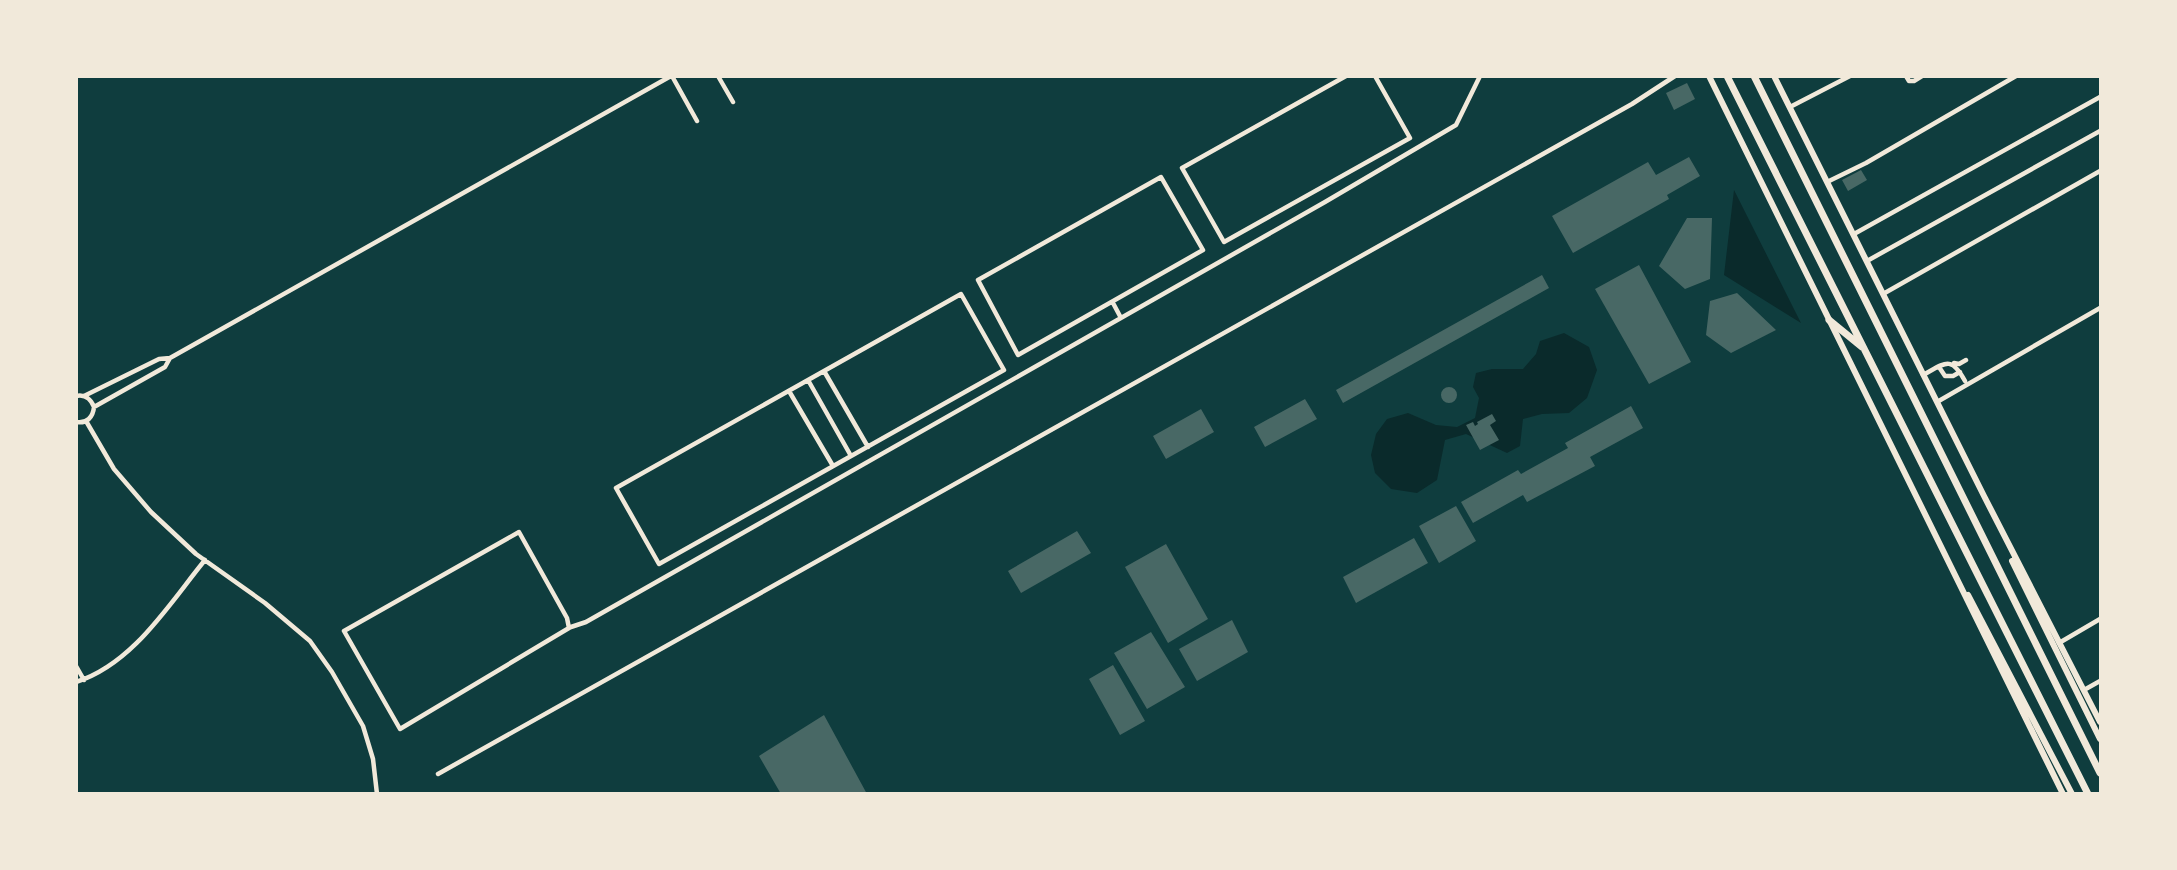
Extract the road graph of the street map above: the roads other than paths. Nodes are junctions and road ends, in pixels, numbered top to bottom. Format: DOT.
graph roads {
  1 [pos="671,76"];
  2 [pos="718,76"];
  3 [pos="1346,76"];
  4 [pos="1375,76"];
  5 [pos="1480,76"];
  6 [pos="1675,76"];
  7 [pos="1709,76"];
  8 [pos="1727,76"];
  9 [pos="1754,76"];
  10 [pos="1774,76"];
  11 [pos="1850,76"];
  12 [pos="1906,76"];
  13 [pos="1922,76"];
  14 [pos="2016,76"];
  15 [pos="2100,97"];
  16 [pos="733,102"];
  17 [pos="1790,107"];
  18 [pos="697,121"];
  19 [pos="2100,131"];
  20 [pos="2100,171"];
  21 [pos="1827,182"];
  22 [pos="1317,191"];
  23 [pos="1324,203"];
  24 [pos="1854,234"];
  25 [pos="1867,261"];
  26 [pos="1883,294"];
  27 [pos="1113,303"];
  28 [pos="2100,308"];
  29 [pos="1122,318"];
  30 [pos="1828,320"];
  31 [pos="1864,348"];
  32 [pos="170,358"];
  33 [pos="1966,360"];
  34 [pos="1952,363"];
  35 [pos="1939,367"];
  36 [pos="824,371"];
  37 [pos="1960,372"];
  38 [pos="1923,375"];
  39 [pos="807,380"];
  40 [pos="1965,381"];
  41 [pos="789,391"];
  42 [pos="76,396"];
  43 [pos="84,396"];
  44 [pos="1937,402"];
  45 [pos="93,407"];
  46 [pos="76,422"];
  47 [pos="86,422"];
  48 [pos="892,433"];
  49 [pos="886,436"];
  50 [pos="899,445"];
  51 [pos="868,447"];
  52 [pos="893,448"];
  53 [pos="851,456"];
  54 [pos="833,466"];
  55 [pos="2004,535"];
  56 [pos="1945,558"];
  57 [pos="205,560"];
  58 [pos="2100,619"];
  59 [pos="569,628"];
  60 [pos="2059,643"];
  61 [pos="76,666"];
  62 [pos="84,680"];
  63 [pos="2100,681"];
  64 [pos="76,682"];
  65 [pos="2084,690"];
  66 [pos="2100,721"];
  67 [pos="2100,739"];
  68 [pos="2100,773"];
  69 [pos="438,774"];
  70 [pos="2071,792"];
  71 [pos="377,794"];
  72 [pos="2062,794"];
  73 [pos="2088,794"];
  1 -- 18 [label="street"];
  1 -- 32 [label="street"];
  2 -- 16 [label="street"];
  3 -- 22 [label="street"];
  4 -- 22 [label="street"];
  5 -- 23 [label="street"];
  6 -- 69 [label="street"];
  7 -- 30 [label="main road"];
  8 -- 31 [label="highway"];
  9 -- 68 [label="highway"];
  10 -- 17 [label="main road"];
  11 -- 17 [label="street"];
  12 -- 13 [label="street"];
  14 -- 21 [label="street"];
  15 -- 24 [label="street"];
  17 -- 21 [label="main road"];
  19 -- 25 [label="street"];
  20 -- 26 [label="street"];
  21 -- 24 [label="main road"];
  22 -- 23 [label="street"];
  23 -- 29 [label="street"];
  24 -- 25 [label="main road"];
  25 -- 26 [label="main road"];
  26 -- 38 [label="main road"];
  27 -- 27 [label="street"];
  27 -- 29 [label="street"];
  28 -- 44 [label="street"];
  29 -- 50 [label="street"];
  30 -- 31 [label="highway"];
  30 -- 56 [label="main road"];
  31 -- 73 [label="highway"];
  32 -- 43 [label="street"];
  32 -- 45 [label="street"];
  33 -- 34 [label="street"];
  34 -- 35 [label="street"];
  34 -- 37 [label="street"];
  35 -- 37 [label="street"];
  35 -- 38 [label="street"];
  36 -- 39 [label="street"];
  36 -- 48 [label="street"];
  36 -- 51 [label="street"];
  37 -- 40 [label="street"];
  38 -- 44 [label="main road"];
  39 -- 41 [label="street"];
  39 -- 53 [label="street"];
  41 -- 54 [label="street"];
  41 -- 54 [label="street"];
  42 -- 43 [label="street"];
  43 -- 45 [label="street"];
  44 -- 55 [label="main road"];
  45 -- 47 [label="street"];
  46 -- 47 [label="street"];
  47 -- 57 [label="street"];
  48 -- 49 [label="street"];
  48 -- 50 [label="street"];
  49 -- 51 [label="street"];
  49 -- 52 [label="street"];
  50 -- 52 [label="street"];
  51 -- 53 [label="street"];
  52 -- 59 [label="street"];
  53 -- 54 [label="street"];
  55 -- 60 [label="main road"];
  55 -- 67 [label="main road"];
  56 -- 70 [label="main road"];
  56 -- 72 [label="main road"];
  57 -- 62 [label="street"];
  57 -- 71 [label="street"];
  58 -- 60 [label="street"];
  59 -- 59 [label="street"];
  60 -- 65 [label="main road"];
  61 -- 62 [label="street"];
  62 -- 64 [label="street"];
  63 -- 65 [label="street"];
  65 -- 66 [label="main road"];
}
